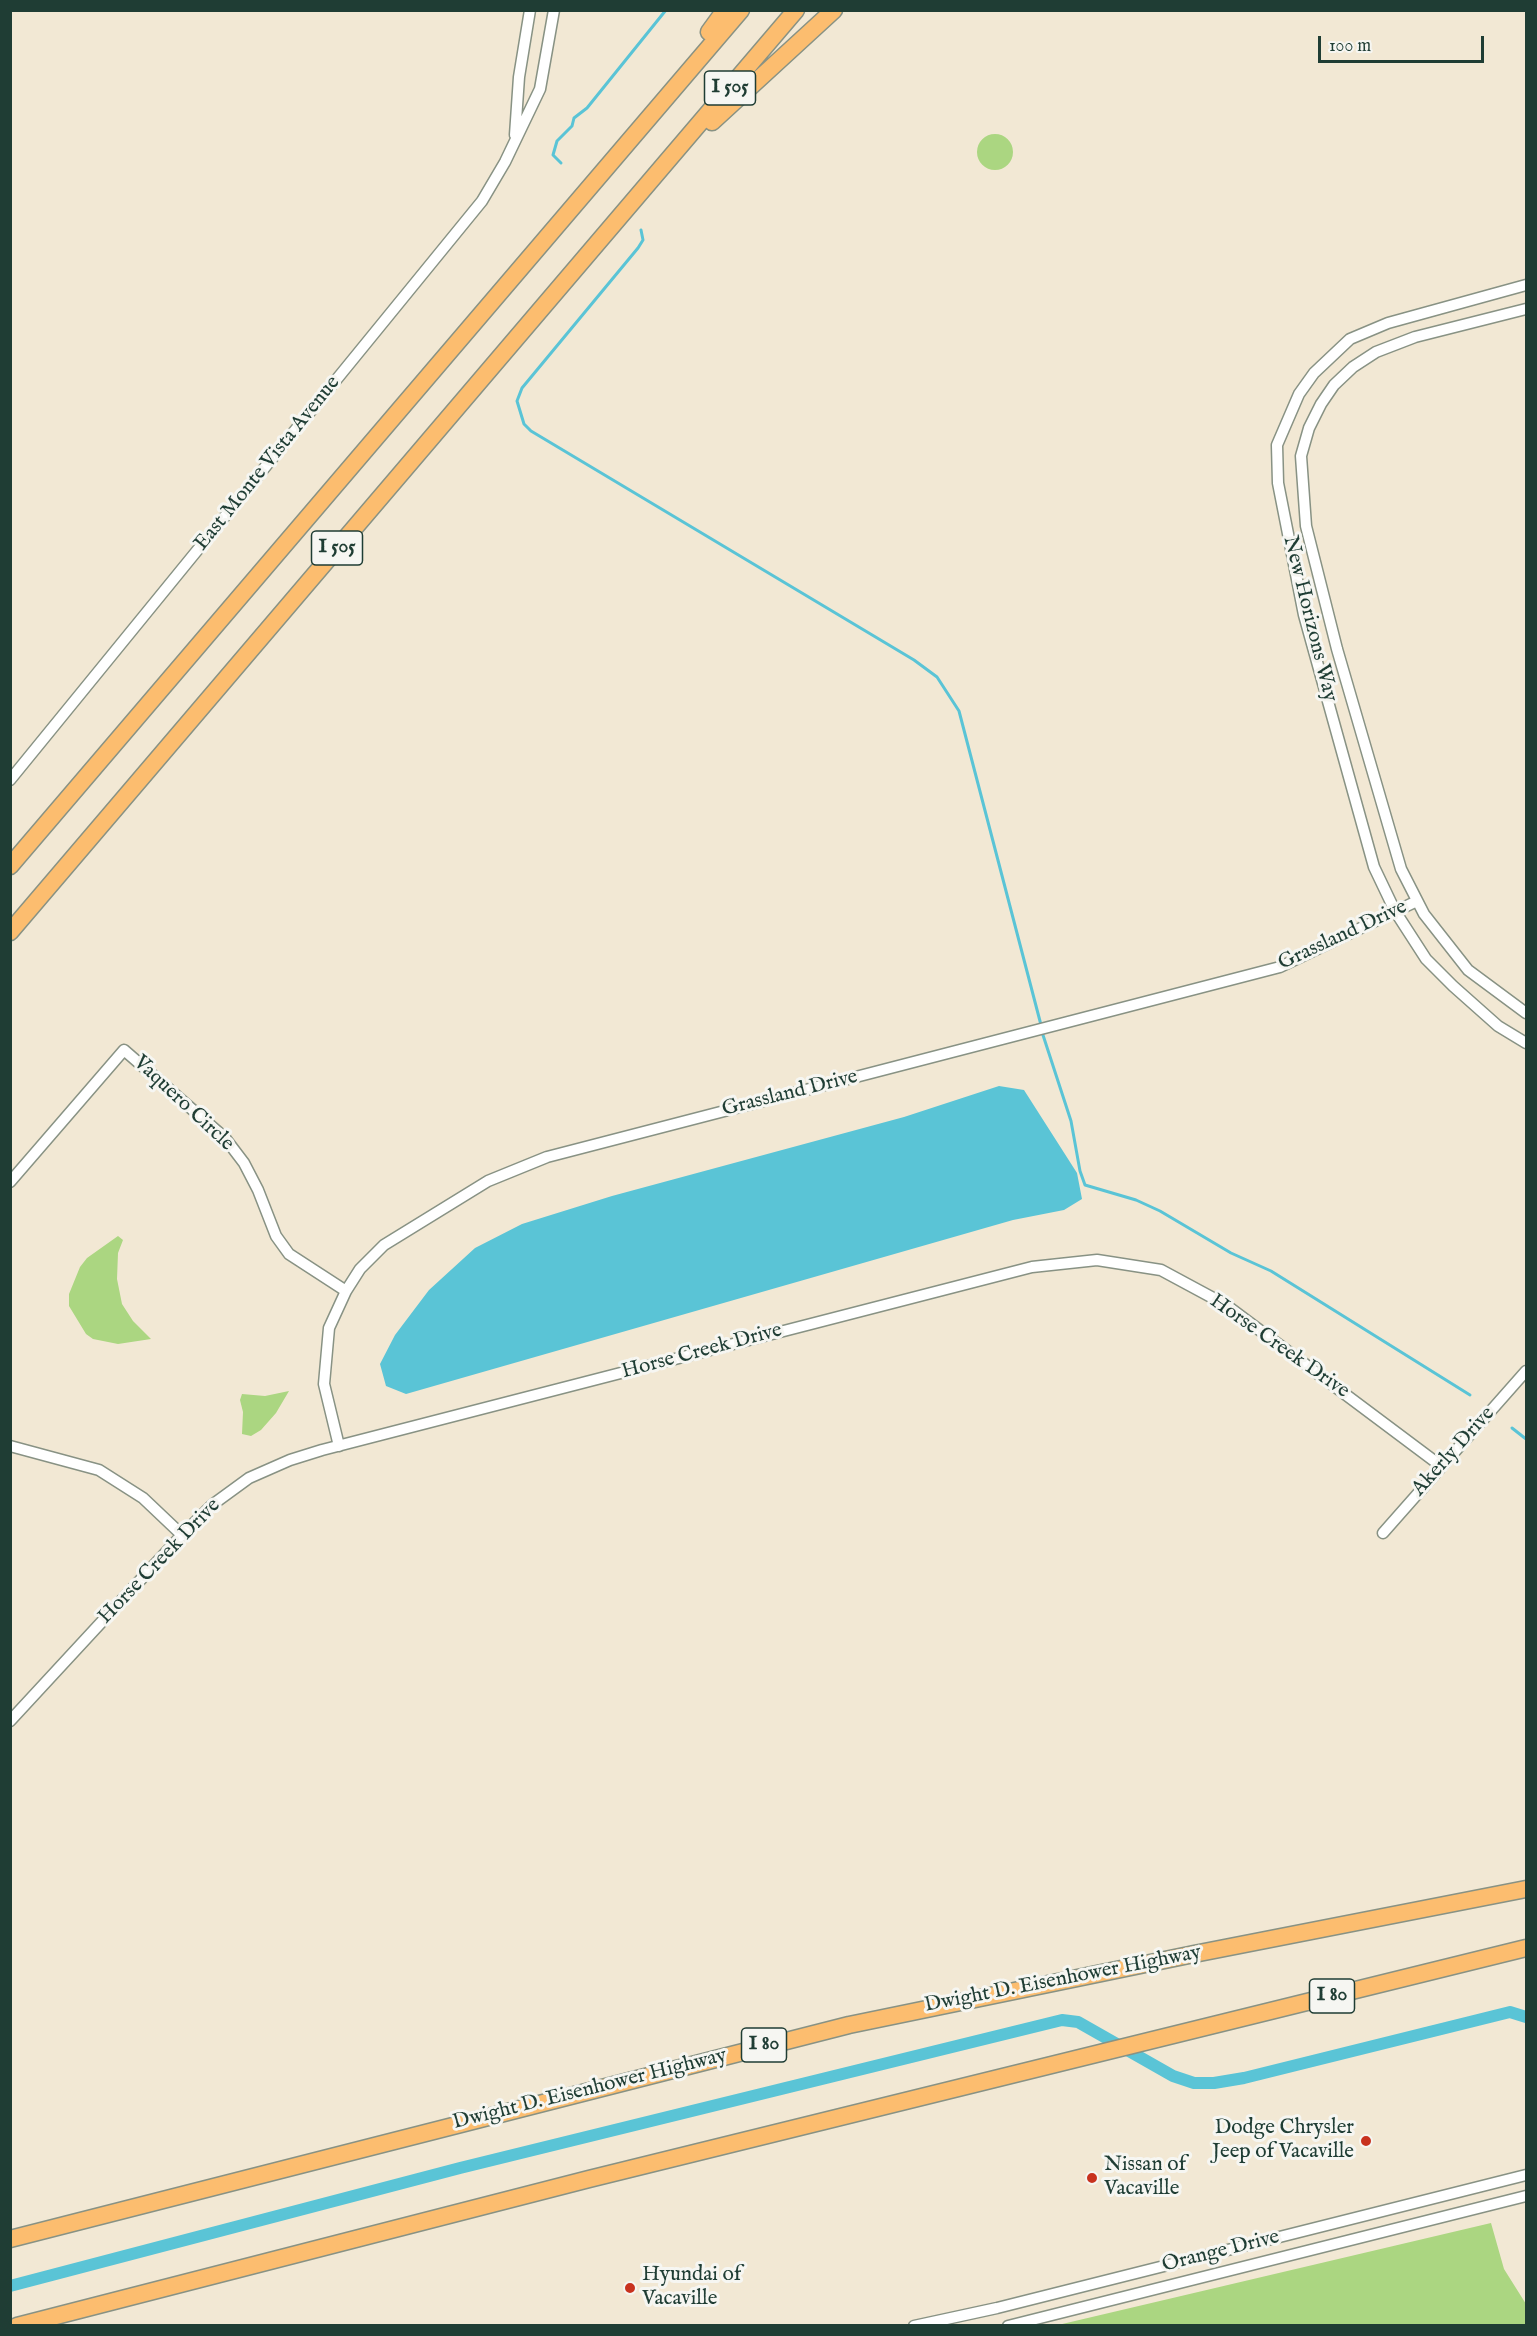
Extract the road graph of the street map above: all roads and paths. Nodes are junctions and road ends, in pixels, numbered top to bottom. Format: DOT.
graph roads {
  1 [pos="530,10"];
  2 [pos="554,10"];
  3 [pos="725,10"];
  4 [pos="741,10"];
  5 [pos="796,10"];
  6 [pos="834,10"];
  7 [pos="514,141"];
  8 [pos="615,158"];
  9 [pos="664,165"];
  10 [pos="1527,285"];
  11 [pos="1527,309"];
  12 [pos="10,780"];
  13 [pos="10,866"];
  14 [pos="1417,901"];
  15 [pos="1395,911"];
  16 [pos="10,932"];
  17 [pos="1527,1013"];
  18 [pos="1527,1043"];
  19 [pos="10,1182"];
  20 [pos="346,1291"];
  21 [pos="1527,1371"];
  22 [pos="10,1446"];
  23 [pos="339,1446"];
  24 [pos="1441,1466"];
  25 [pos="1383,1533"];
  26 [pos="182,1535"];
  27 [pos="10,1721"];
  28 [pos="1527,1889"];
  29 [pos="1527,1948"];
  30 [pos="1527,2175"];
  31 [pos="1503,2181"];
  32 [pos="1527,2196"];
  33 [pos="1506,2201"];
  34 [pos="10,2239"];
  35 [pos="17,2325"];
  36 [pos="914,2325"];
  37 [pos="1008,2325"];
  1 -- 7 [label="street, East Monte Vista Avenue"];
  2 -- 7 [label="street, East Monte Vista Avenue"];
  3 -- 8 [label="highway"];
  4 -- 8 [label="highway, I 505"];
  5 -- 9 [label="highway, I 505"];
  6 -- 9 [label="highway"];
  7 -- 12 [label="street, East Monte Vista Avenue"];
  8 -- 13 [label="highway, I 505"];
  9 -- 16 [label="highway, I 505"];
  10 -- 15 [label="street, New Horizons Way"];
  11 -- 14 [label="street, New Horizons Way"];
  14 -- 15 [label="street, Grassland Drive"];
  14 -- 17 [label="street, New Horizons Way"];
  15 -- 18 [label="street, New Horizons Way"];
  15 -- 20 [label="street, Grassland Drive"];
  19 -- 20 [label="street, Vaquero Circle"];
  20 -- 23 [label="street, Grassland Drive"];
  21 -- 24 [label="street, Akerly Drive"];
  22 -- 26 [label="street"];
  23 -- 24 [label="street, Horse Creek Drive"];
  23 -- 26 [label="street, Horse Creek Drive"];
  24 -- 25 [label="street, Akerly Drive"];
  26 -- 27 [label="street, Horse Creek Drive"];
  28 -- 34 [label="highway, Dwight D. Eisenhower Highway / I 80"];
  29 -- 35 [label="highway, I 80"];
  30 -- 31 [label="street, Orange Drive"];
  31 -- 33 [label="street"];
  31 -- 36 [label="street, Orange Drive"];
  32 -- 33 [label="street, Orange Drive"];
  33 -- 37 [label="street, Orange Drive"];
}
